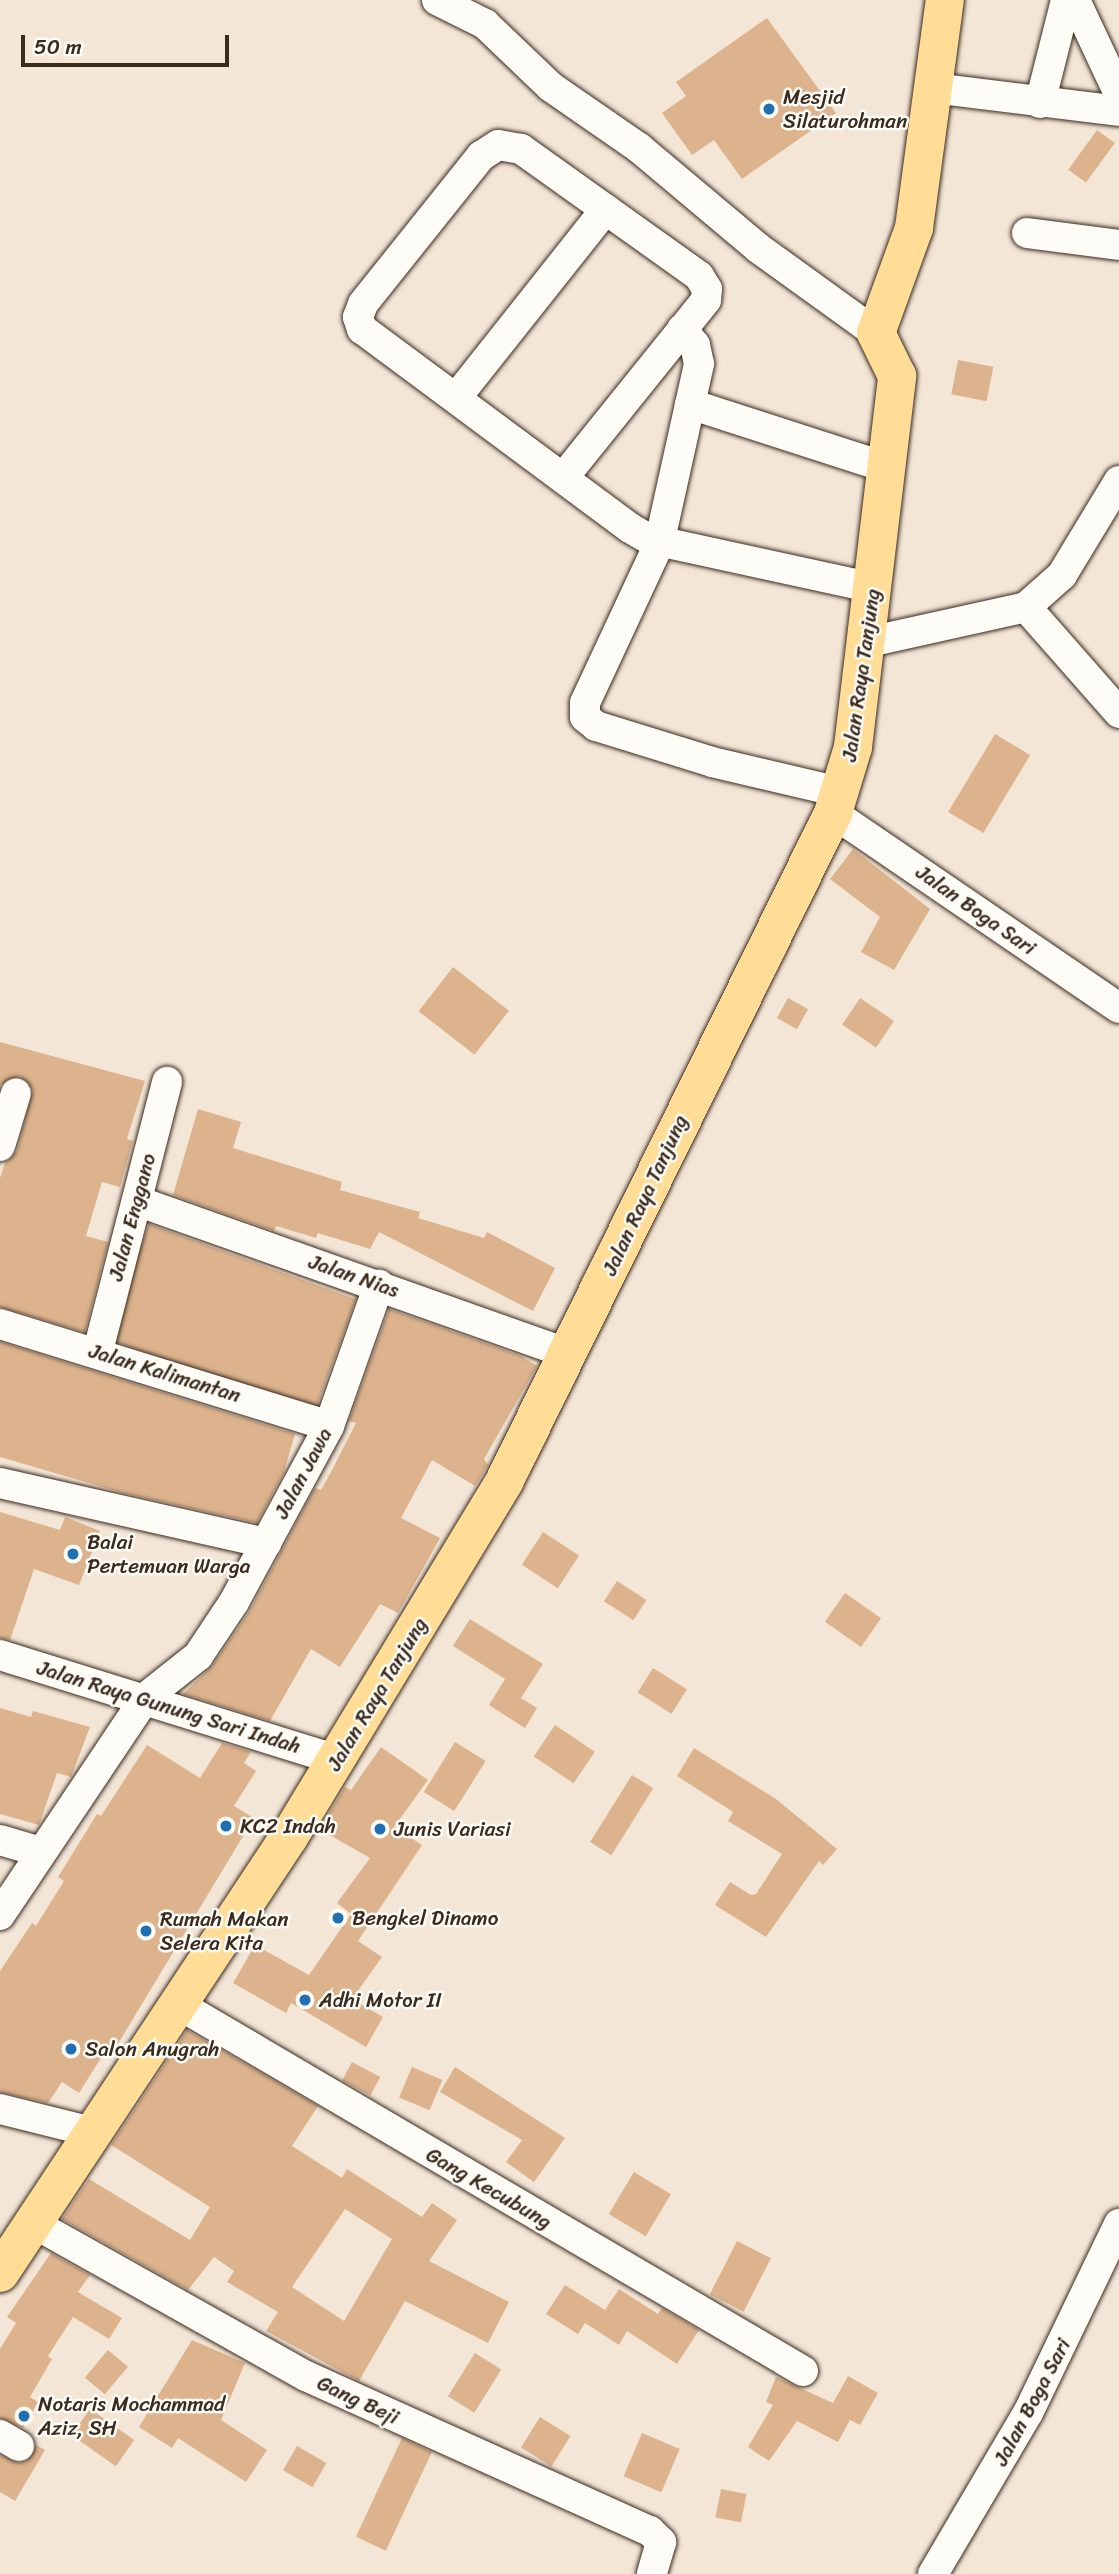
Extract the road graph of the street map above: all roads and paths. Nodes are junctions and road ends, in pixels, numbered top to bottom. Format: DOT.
graph roads {
  1 [pos="437,0"];
  2 [pos="945,0"];
  3 [pos="1066,0"];
  4 [pos="1075,0"];
  5 [pos="933,88"];
  6 [pos="1119,94"];
  7 [pos="1040,103"];
  8 [pos="1119,111"];
  9 [pos="606,209"];
  10 [pos="1027,233"];
  11 [pos="1119,245"];
  12 [pos="682,329"];
  13 [pos="876,333"];
  14 [pos="456,398"];
  15 [pos="690,404"];
  16 [pos="884,467"];
  17 [pos="563,478"];
  18 [pos="1119,481"];
  19 [pos="659,544"];
  20 [pos="874,588"];
  21 [pos="1026,607"];
  22 [pos="864,643"];
  23 [pos="1119,713"];
  24 [pos="836,803"];
  25 [pos="1119,1008"];
  26 [pos="167,1082"];
  27 [pos="16,1093"];
  28 [pos="0,1146"];
  29 [pos="137,1201"];
  30 [pos="379,1285"];
  31 [pos="0,1324"];
  32 [pos="98,1351"];
  33 [pos="569,1354"];
  34 [pos="329,1426"];
  35 [pos="0,1483"];
  36 [pos="265,1543"];
  37 [pos="0,1655"];
  38 [pos="145,1698"];
  39 [pos="337,1760"];
  40 [pos="0,1840"];
  41 [pos="41,1852"];
  42 [pos="0,1915"];
  43 [pos="176,2003"];
  44 [pos="0,2109"];
  45 [pos="92,2132"];
  46 [pos="33,2223"];
  47 [pos="1119,2224"];
  48 [pos="0,2273"];
  49 [pos="803,2371"];
  50 [pos="652,2574"];
  51 [pos="933,2574"];
  1 -- 13 [label="street"];
  2 -- 5 [label="main road"];
  3 -- 7 [label="street"];
  4 -- 6 [label="street"];
  5 -- 7 [label="street"];
  5 -- 13 [label="main road"];
  7 -- 8 [label="street"];
  9 -- 12 [label="street"];
  9 -- 14 [label="street"];
  9 -- 14 [label="street"];
  10 -- 11 [label="street"];
  12 -- 15 [label="street"];
  12 -- 17 [label="street"];
  13 -- 16 [label="main road, Jalan Raya Tanjung"];
  14 -- 17 [label="street"];
  15 -- 16 [label="street"];
  15 -- 19 [label="street"];
  16 -- 20 [label="main road, Jalan Raya Tanjung"];
  17 -- 19 [label="street"];
  18 -- 21 [label="street"];
  19 -- 20 [label="street"];
  19 -- 24 [label="street"];
  20 -- 22 [label="main road, Jalan Raya Tanjung"];
  21 -- 22 [label="street"];
  21 -- 23 [label="street"];
  22 -- 24 [label="main road, Jalan Raya Tanjung"];
  24 -- 25 [label="street, Jalan Boga Sari"];
  24 -- 33 [label="main road, Jalan Raya Tanjung"];
  26 -- 29 [label="street, Jalan Enggano"];
  27 -- 28 [label="street"];
  29 -- 30 [label="street, Jalan Nias"];
  29 -- 32 [label="street, Jalan Enggano"];
  30 -- 33 [label="street, Jalan Nias"];
  30 -- 34 [label="street, Jalan Jawa"];
  31 -- 32 [label="street, Jalan Kalimantan"];
  32 -- 34 [label="street, Jalan Kalimantan"];
  33 -- 39 [label="main road, Jalan Raya Tanjung"];
  34 -- 36 [label="street, Jalan Jawa"];
  35 -- 36 [label="street"];
  36 -- 38 [label="street, Jalan Jawa"];
  37 -- 38 [label="street, Jalan Raya Gunung Sari Indah"];
  38 -- 39 [label="street, Jalan Raya Gunung Sari Indah"];
  38 -- 41 [label="street, Jalan Jawa"];
  39 -- 43 [label="main road, Jalan Raya Tanjung"];
  40 -- 41 [label="street"];
  41 -- 42 [label="street, Jalan Jawa"];
  43 -- 45 [label="main road, Jalan Raya Tanjung"];
  43 -- 49 [label="street, Gang Kecubung"];
  44 -- 45 [label="street"];
  45 -- 46 [label="main road, Jalan Raya Tanjung"];
  46 -- 48 [label="main road, Jalan Raya Tanjung"];
  46 -- 50 [label="street, Gang Beji"];
  47 -- 51 [label="street, Jalan Boga Sari"];
}
